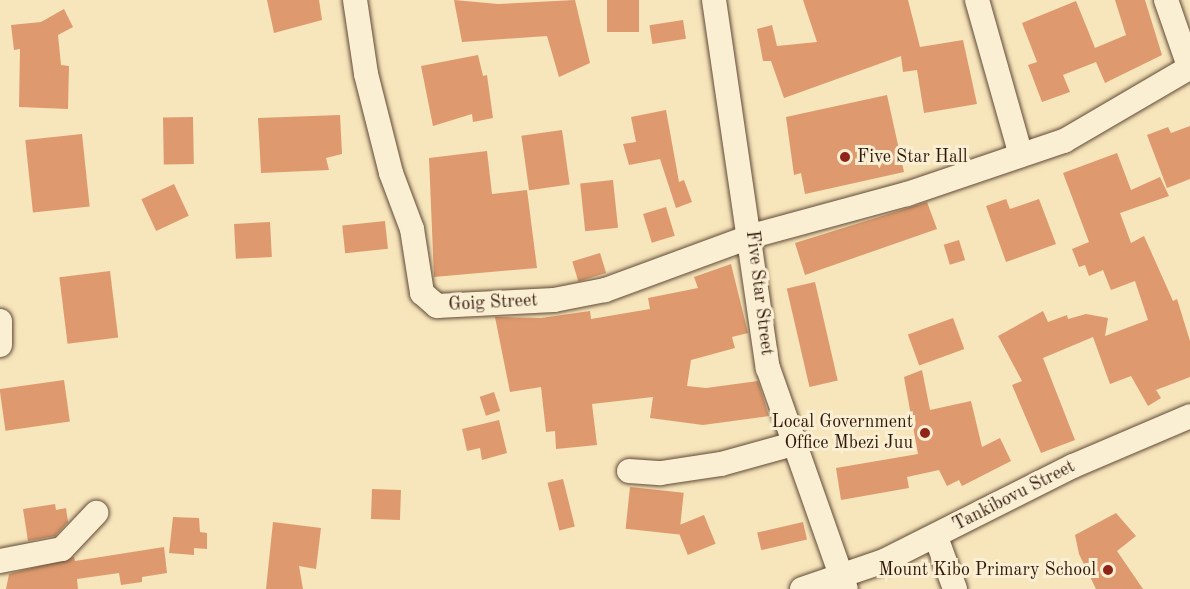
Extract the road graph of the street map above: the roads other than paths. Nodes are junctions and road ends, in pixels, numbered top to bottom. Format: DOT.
graph roads {
  1 [pos="355,0"];
  2 [pos="714,0"];
  3 [pos="977,0"];
  4 [pos="1166,0"];
  5 [pos="1190,69"];
  6 [pos="1022,155"];
  7 [pos="752,236"];
  8 [pos="0,321"];
  9 [pos="0,345"];
  10 [pos="1190,416"];
  11 [pos="793,444"];
  12 [pos="629,471"];
  13 [pos="96,513"];
  14 [pos="936,537"];
  15 [pos="0,561"];
  16 [pos="842,583"];
  17 [pos="802,589"];
  18 [pos="955,589"];
  1 -- 7 [label="street, Goig Street"];
  2 -- 7 [label="street, Five Star Street"];
  3 -- 6 [label="street"];
  4 -- 5 [label="street"];
  5 -- 6 [label="street"];
  6 -- 7 [label="street"];
  7 -- 11 [label="street, Five Star Street"];
  8 -- 9 [label="street"];
  10 -- 14 [label="street, Tankibovu Street"];
  11 -- 12 [label="street"];
  11 -- 16 [label="street, Five Star Street"];
  13 -- 15 [label="street"];
  14 -- 16 [label="street, Tankibovu Street"];
  14 -- 18 [label="street"];
  16 -- 17 [label="street, Tankibovu Street"];
}
